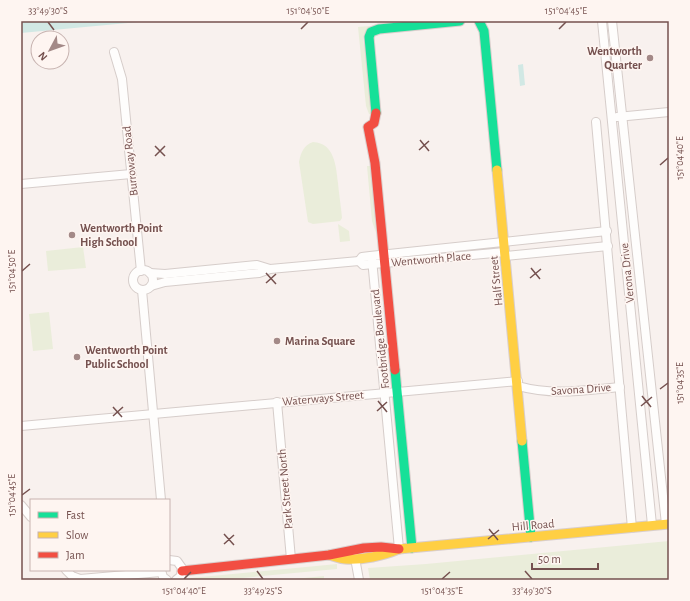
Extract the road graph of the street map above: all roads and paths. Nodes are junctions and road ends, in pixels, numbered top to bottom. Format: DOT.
graph roads {
  1 [pos="460,21"];
  2 [pos="602,21"];
  3 [pos="612,21"];
  4 [pos="480,22"];
  5 [pos="114,52"];
  6 [pos="669,112"];
  7 [pos="622,117"];
  8 [pos="612,118"];
  9 [pos="596,122"];
  10 [pos="131,174"];
  11 [pos="21,184"];
  12 [pos="607,231"];
  13 [pos="635,235"];
  14 [pos="624,236"];
  15 [pos="504,242"];
  16 [pos="608,246"];
  17 [pos="506,254"];
  18 [pos="372,255"];
  19 [pos="384,259"];
  20 [pos="359,261"];
  21 [pos="373,264"];
  22 [pos="270,268"];
  23 [pos="141,271"];
  24 [pos="150,273"];
  25 [pos="151,286"];
  26 [pos="142,290"];
  27 [pos="518,383"];
  28 [pos="651,383"];
  29 [pos="638,384"];
  30 [pos="620,387"];
  31 [pos="397,391"];
  32 [pos="385,392"];
  33 [pos="277,402"];
  34 [pos="153,414"];
  35 [pos="21,426"];
  36 [pos="161,499"];
  37 [pos="21,505"];
  38 [pos="30,516"];
  39 [pos="667,524"];
  40 [pos="652,525"];
  41 [pos="632,528"];
  42 [pos="531,537"];
  43 [pos="412,548"];
  44 [pos="399,549"];
  45 [pos="329,555"];
  46 [pos="355,558"];
  47 [pos="291,559"];
  48 [pos="170,560"];
  49 [pos="67,571"];
  50 [pos="161,571"];
  51 [pos="182,571"];
  52 [pos="167,580"];
  53 [pos="176,580"];
  54 [pos="359,580"];
  1 -- 19 [label="street, Footbridge Boulevard"];
  2 -- 8 [label="street, Verona Drive"];
  3 -- 7 [label="street, Verona Drive"];
  4 -- 15 [label="street, Half Street"];
  5 -- 10 [label="street, Burroway Road"];
  6 -- 7 [label="street"];
  7 -- 8 [label="street"];
  7 -- 13 [label="street, Verona Drive"];
  8 -- 14 [label="street, Verona Drive"];
  9 -- 12 [label="street, Verona Drive"];
  10 -- 11 [label="street"];
  10 -- 23 [label="street, Burroway Road"];
  12 -- 15 [label="street"];
  12 -- 16 [label="street, Verona Drive"];
  13 -- 14 [label="street"];
  13 -- 28 [label="street, Verona Drive"];
  14 -- 29 [label="street, Verona Drive"];
  15 -- 17 [label="street, Half Street"];
  15 -- 19 [label="street"];
  16 -- 17 [label="street, Wentworth Place"];
  16 -- 30 [label="street, Verona Drive"];
  17 -- 19 [label="street, Wentworth Place"];
  17 -- 27 [label="street, Half Street"];
  18 -- 19 [label="street, Wentworth Place"];
  18 -- 20 [label="street, Wentworth Place"];
  18 -- 21 [label="street, Footbridge Boulevard"];
  19 -- 21 [label="street, Wentworth Place"];
  19 -- 31 [label="street, Footbridge Boulevard"];
  20 -- 21 [label="street, Wentworth Place"];
  20 -- 22 [label="street, Wentworth Place"];
  21 -- 32 [label="street, Footbridge Boulevard"];
  22 -- 24 [label="street, Wentworth Place"];
  22 -- 25 [label="street, Wentworth Place"];
  23 -- 24 [label="street"];
  23 -- 26 [label="street"];
  24 -- 25 [label="street"];
  25 -- 26 [label="street"];
  26 -- 34 [label="street"];
  27 -- 30 [label="street, Savona Drive"];
  27 -- 31 [label="street, Waterways Street"];
  27 -- 42 [label="street, Half Street"];
  28 -- 29 [label="street"];
  28 -- 39 [label="street, Verona Drive"];
  29 -- 40 [label="street, Verona Drive"];
  30 -- 41 [label="street, Verona Drive"];
  31 -- 32 [label="street, Waterways Street"];
  31 -- 43 [label="street, Footbridge Boulevard"];
  32 -- 33 [label="street, Waterways Street"];
  32 -- 44 [label="street, Footbridge Boulevard"];
  33 -- 34 [label="street, Waterways Street"];
  33 -- 47 [label="street, Park Street North"];
  34 -- 35 [label="street, Waterways Street"];
  34 -- 36 [label="street"];
  37 -- 38 [label="street"];
  39 -- 40 [label="street, Hill Road"];
  40 -- 41 [label="street, Hill Road"];
  41 -- 42 [label="street, Hill Road"];
  42 -- 43 [label="street, Hill Road"];
  43 -- 44 [label="street, Hill Road"];
  44 -- 45 [label="street, Hill Road"];
  44 -- 46 [label="street, Hill Road"];
  45 -- 46 [label="street, Hill Road"];
  45 -- 47 [label="street, Hill Road"];
  46 -- 54 [label="street"];
  47 -- 51 [label="street, Hill Road"];
  48 -- 51 [label="street"];
  49 -- 50 [label="street"];
  50 -- 52 [label="street"];
  51 -- 53 [label="street"];
}
